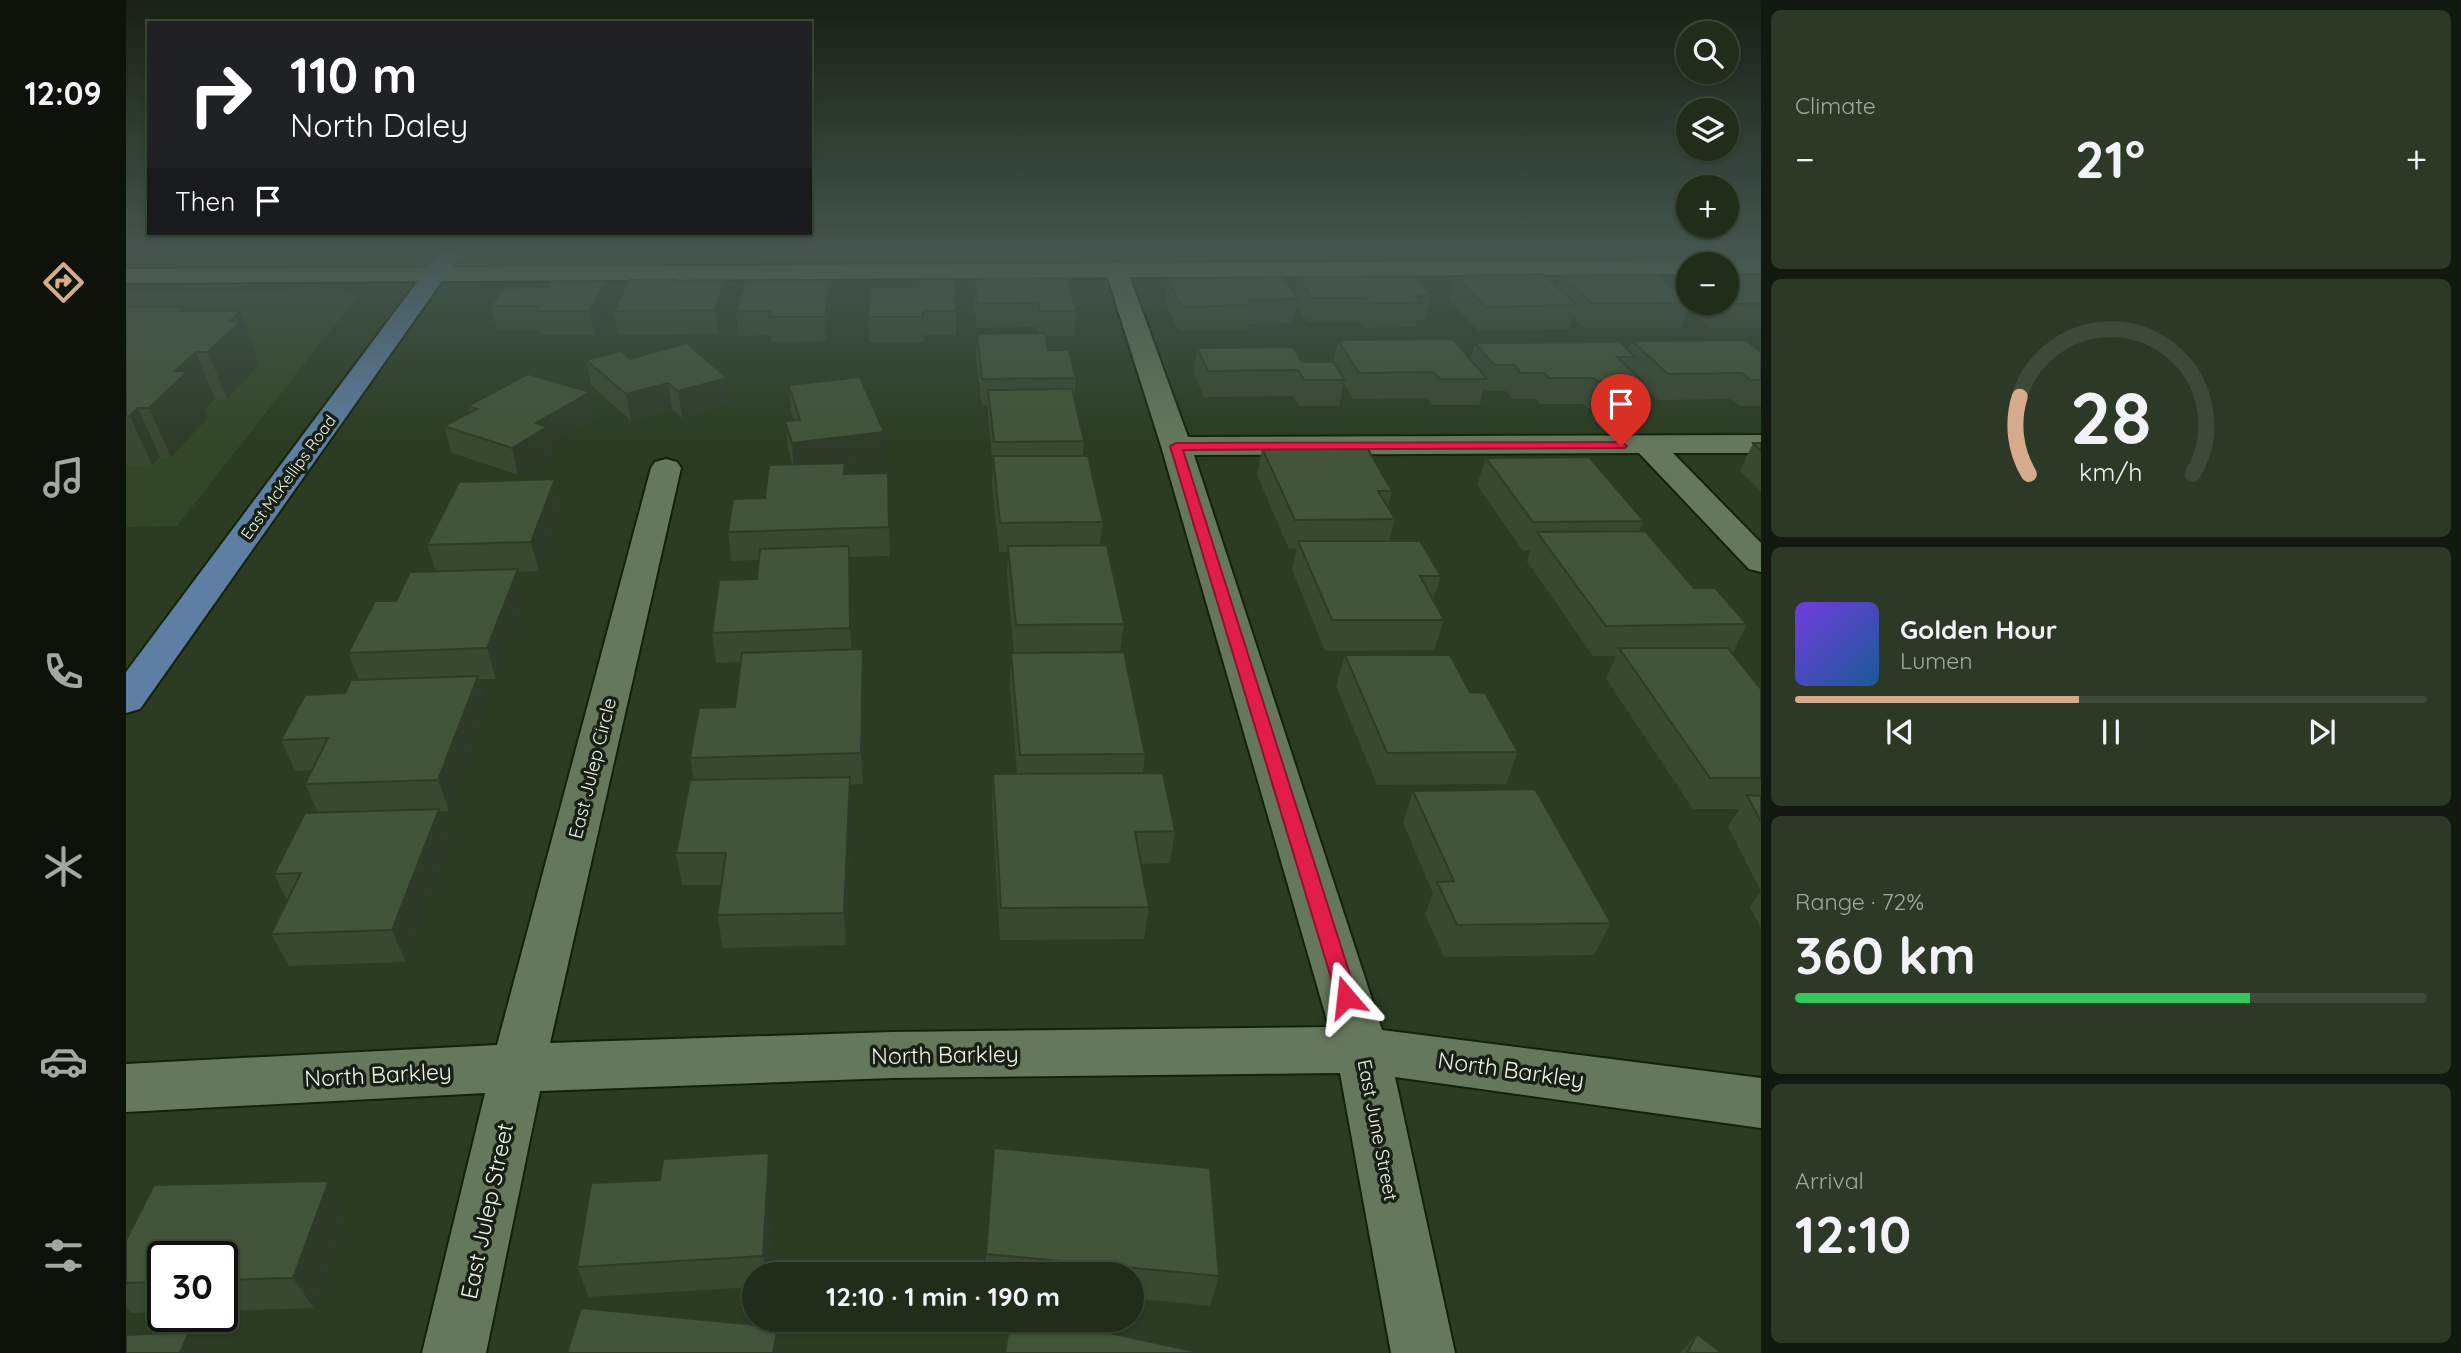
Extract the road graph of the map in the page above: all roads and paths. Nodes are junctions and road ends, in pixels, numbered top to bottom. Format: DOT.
graph roads {
  1 [pos="405,317"];
  2 [pos="1132,317"];
  3 [pos="1761,444"];
  4 [pos="1176,446"];
  5 [pos="1649,446"];
  6 [pos="666,468"];
  7 [pos="1761,562"];
  8 [pos="126,700"];
  9 [pos="1362,1050"];
  10 [pos="518,1068"];
  11 [pos="126,1088"];
  12 [pos="1761,1103"];
  13 [pos="454,1353"];
  14 [pos="1423,1353"];
  1 -- 8 [label="main road, East McKellips Road"];
  2 -- 4 [label="street, East June Street"];
  3 -- 5 [label="street"];
  4 -- 5 [label="street"];
  4 -- 9 [label="street, East June Street"];
  5 -- 7 [label="street"];
  6 -- 10 [label="street, East Julep Circle"];
  9 -- 10 [label="street, North Barkley"];
  9 -- 12 [label="street, North Barkley"];
  9 -- 14 [label="street, East June Street"];
  10 -- 11 [label="street, North Barkley"];
  10 -- 13 [label="street, East Julep Street"];
}
